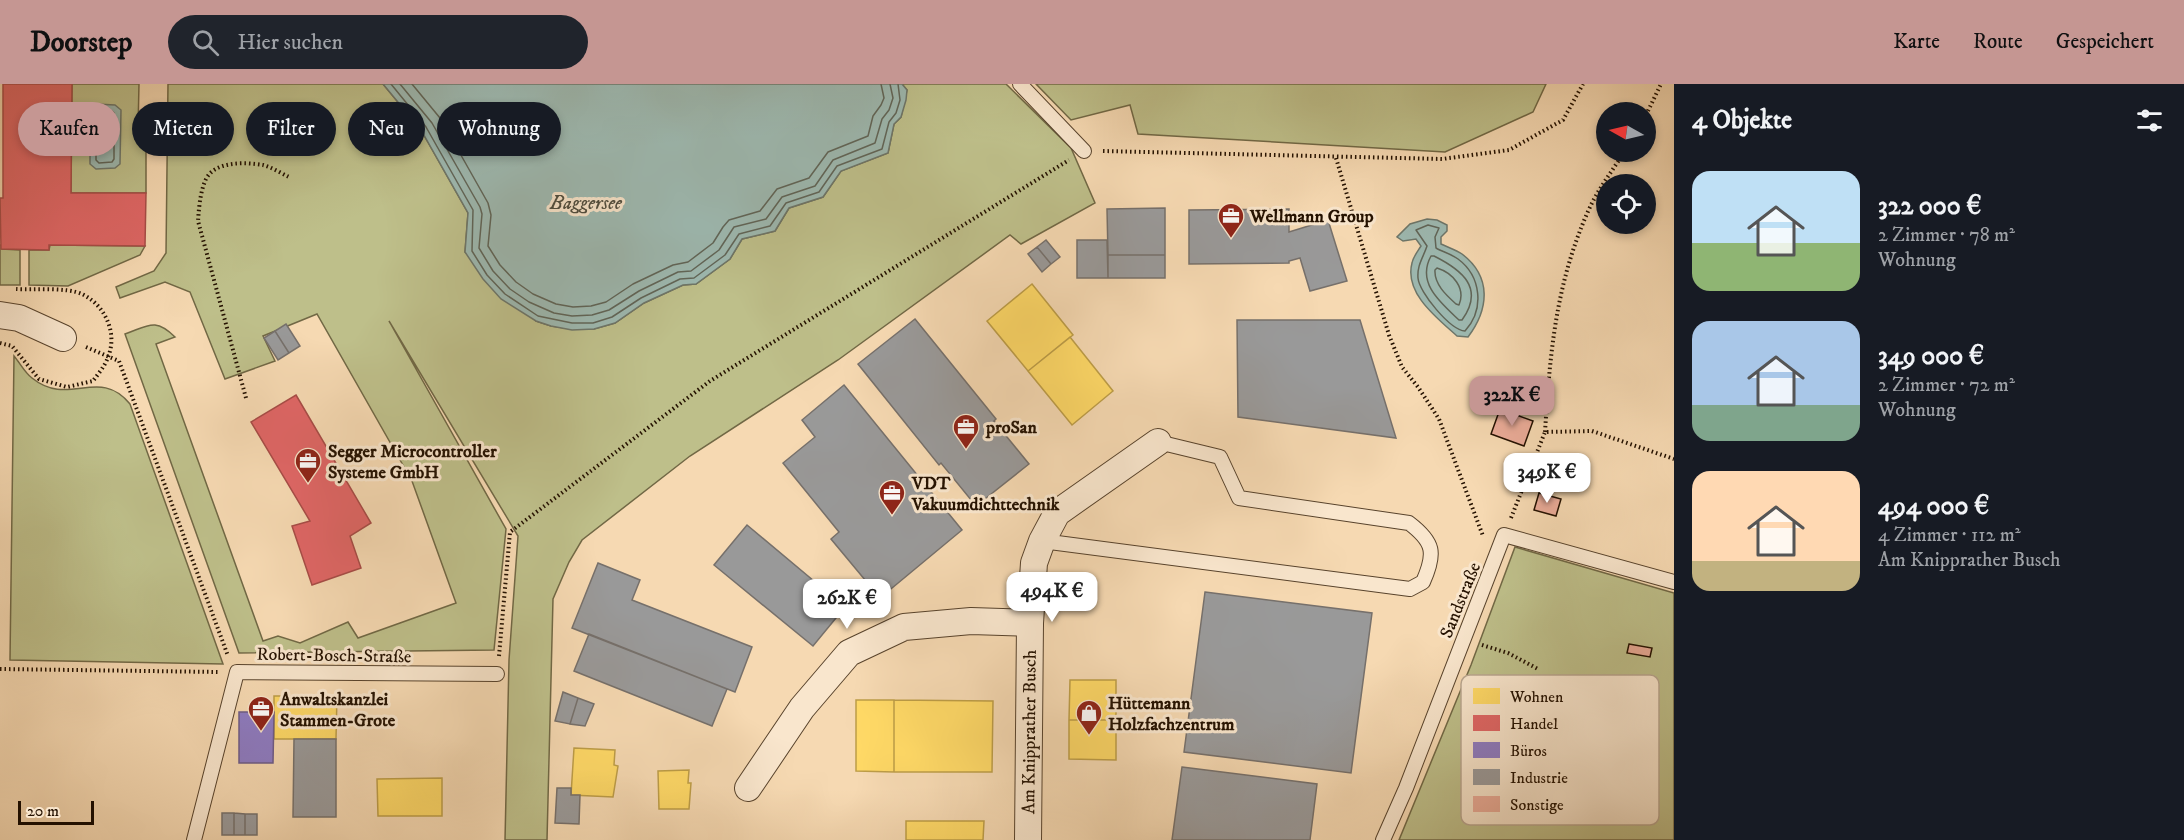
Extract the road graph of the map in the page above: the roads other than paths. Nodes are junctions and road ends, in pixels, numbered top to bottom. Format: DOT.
graph roads {
  1 [pos="1020,84"];
  2 [pos="1084,151"];
  3 [pos="0,315"];
  4 [pos="63,338"];
  5 [pos="1158,442"];
  6 [pos="1042,541"];
  7 [pos="1674,582"];
  8 [pos="1030,623"];
  9 [pos="497,674"];
  10 [pos="748,788"];
  11 [pos="194,840"];
  12 [pos="1028,840"];
  13 [pos="1383,840"];
  1 -- 2 [label="lane"];
  3 -- 4 [label="street"];
  5 -- 6 [label="street, Am Knipprather Busch"];
  5 -- 6 [label="lane"];
  6 -- 8 [label="street, Am Knipprather Busch"];
  7 -- 13 [label="lane, Sandstraße"];
  8 -- 10 [label="street, Am Knipprather Busch"];
  8 -- 12 [label="street, Am Knipprather Busch"];
  9 -- 11 [label="lane, Robert-Bosch-Straße"];
}
